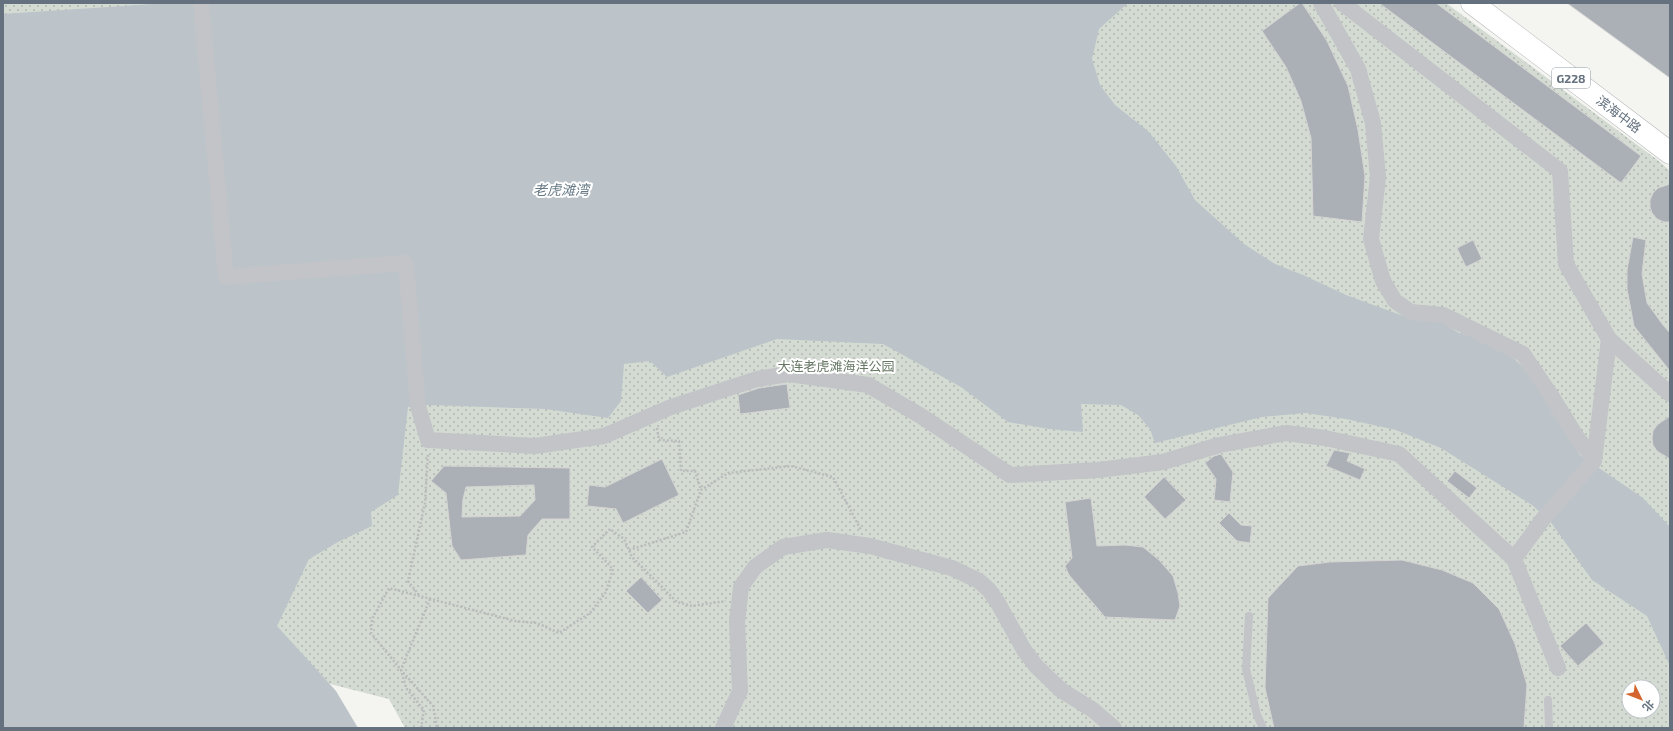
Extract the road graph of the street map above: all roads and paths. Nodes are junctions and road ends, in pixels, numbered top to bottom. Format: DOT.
graph roads {
  1 [pos="201,3"];
  2 [pos="1321,3"];
  3 [pos="1342,3"];
  4 [pos="1472,3"];
  5 [pos="1496,3"];
  6 [pos="1670,136"];
  7 [pos="1670,153"];
  8 [pos="1609,339"];
  9 [pos="1670,394"];
  10 [pos="428,440"];
  11 [pos="659,440"];
  12 [pos="1594,459"];
  13 [pos="701,490"];
  14 [pos="870,546"];
  15 [pos="629,550"];
  16 [pos="1514,559"];
  17 [pos="419,596"];
  18 [pos="430,599"];
  19 [pos="739,604"];
  20 [pos="1249,616"];
  21 [pos="1558,668"];
  22 [pos="401,670"];
  23 [pos="1548,700"];
  24 [pos="421,728"];
  25 [pos="439,728"];
  26 [pos="723,728"];
  27 [pos="1114,728"];
  28 [pos="1263,728"];
  29 [pos="1549,728"];
  1 -- 10 [label="street"];
  2 -- 12 [label="street"];
  3 -- 8 [label="street"];
  4 -- 7 [label="highway, 滨海中路 / G228"];
  5 -- 6 [label="highway, 滨海中路 / G228"];
  8 -- 9 [label="street"];
  8 -- 12 [label="street"];
  10 -- 16 [label="street"];
  10 -- 17 [label="path"];
  11 -- 13 [label="path"];
  12 -- 16 [label="street"];
  13 -- 14 [label="path"];
  13 -- 15 [label="path"];
  14 -- 19 [label="street"];
  14 -- 27 [label="street"];
  15 -- 18 [label="path"];
  15 -- 19 [label="path"];
  16 -- 21 [label="street"];
  17 -- 18 [label="path"];
  17 -- 22 [label="path"];
  18 -- 22 [label="path"];
  19 -- 26 [label="street"];
  20 -- 28 [label="lane"];
  22 -- 24 [label="path"];
  22 -- 25 [label="path"];
  23 -- 29 [label="lane"];
}
